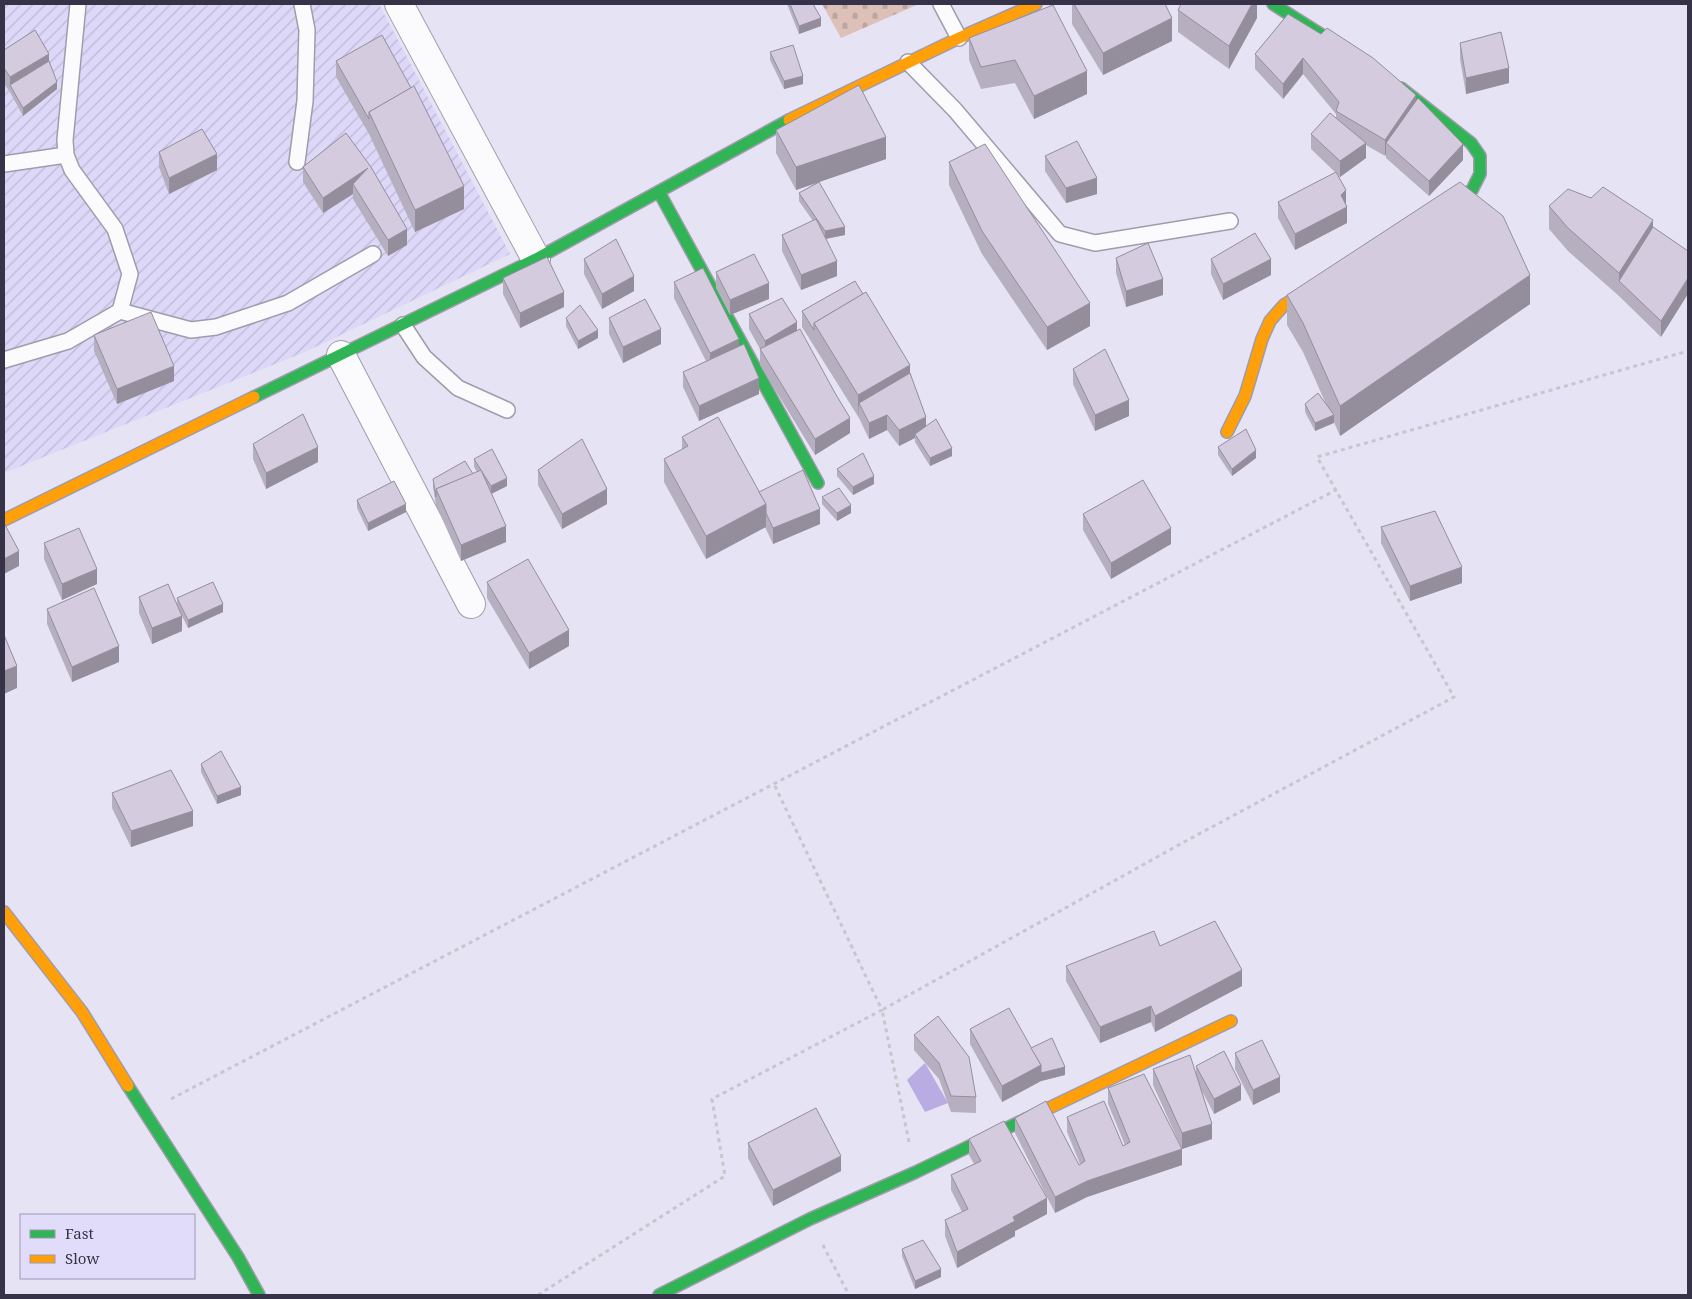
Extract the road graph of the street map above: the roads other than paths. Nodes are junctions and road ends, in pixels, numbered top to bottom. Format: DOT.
graph roads {
  1 [pos="78,4"];
  2 [pos="302,4"];
  3 [pos="399,4"];
  4 [pos="941,4"];
  5 [pos="1036,4"];
  6 [pos="1273,4"];
  7 [pos="959,38"];
  8 [pos="1354,56"];
  9 [pos="908,62"];
  10 [pos="1395,83"];
  11 [pos="66,155"];
  12 [pos="297,162"];
  13 [pos="4,164"];
  14 [pos="658,192"];
  15 [pos="1431,215"];
  16 [pos="1230,221"];
  17 [pos="373,254"];
  18 [pos="536,259"];
  19 [pos="1325,280"];
  20 [pos="120,311"];
  21 [pos="403,325"];
  22 [pos="341,355"];
  23 [pos="4,360"];
  24 [pos="506,410"];
  25 [pos="1227,432"];
  26 [pos="818,483"];
  27 [pos="4,520"];
  28 [pos="471,604"];
  29 [pos="4,912"];
  30 [pos="1231,1021"];
  31 [pos="259,1295"];
  32 [pos="659,1295"];
  1 -- 11 [label="lane"];
  2 -- 12 [label="lane"];
  3 -- 18 [label="street"];
  4 -- 7 [label="lane"];
  5 -- 7 [label="street"];
  6 -- 8 [label="street"];
  7 -- 9 [label="street"];
  9 -- 14 [label="street"];
  9 -- 16 [label="lane"];
  10 -- 15 [label="street"];
  11 -- 13 [label="lane"];
  11 -- 20 [label="lane"];
  14 -- 18 [label="street"];
  14 -- 26 [label="street"];
  17 -- 20 [label="lane"];
  18 -- 21 [label="street"];
  19 -- 25 [label="street"];
  20 -- 23 [label="lane"];
  21 -- 22 [label="street"];
  21 -- 24 [label="lane"];
  22 -- 27 [label="street"];
  22 -- 28 [label="street"];
  29 -- 31 [label="street"];
  30 -- 32 [label="street"];
}
